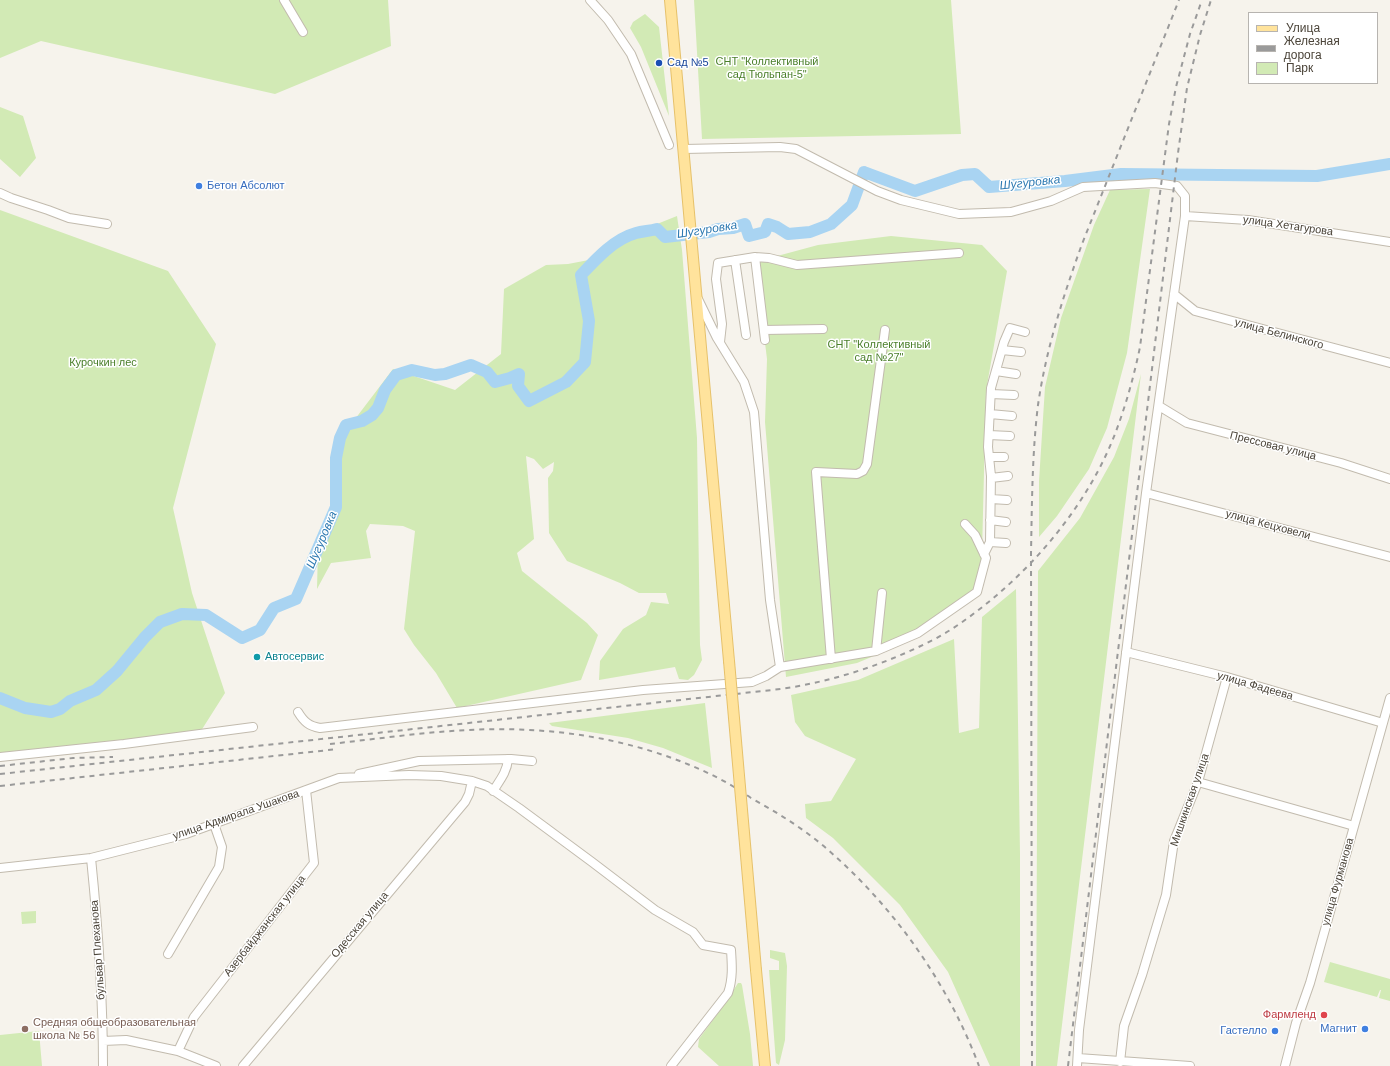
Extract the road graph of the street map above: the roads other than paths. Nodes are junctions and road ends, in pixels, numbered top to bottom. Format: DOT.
graph roads {
  1 [pos="284,0"];
  2 [pos="590,0"];
  3 [pos="670,0"];
  4 [pos="303,32"];
  5 [pos="669,145"];
  6 [pos="684,149"];
  7 [pos="0,193"];
  8 [pos="1185,216"];
  9 [pos="107,224"];
  10 [pos="1390,242"];
  11 [pos="959,253"];
  12 [pos="755,257"];
  13 [pos="734,260"];
  14 [pos="1174,294"];
  15 [pos="697,297"];
  16 [pos="823,329"];
  17 [pos="764,330"];
  18 [pos="885,330"];
  19 [pos="1025,332"];
  20 [pos="746,335"];
  21 [pos="765,340"];
  22 [pos="720,343"];
  23 [pos="1002,350"];
  24 [pos="1021,352"];
  25 [pos="1390,363"];
  26 [pos="996,371"];
  27 [pos="1016,374"];
  28 [pos="990,394"];
  29 [pos="1014,395"];
  30 [pos="1159,406"];
  31 [pos="990,414"];
  32 [pos="1012,416"];
  33 [pos="989,435"];
  34 [pos="1010,436"];
  35 [pos="1004,456"];
  36 [pos="989,457"];
  37 [pos="1008,476"];
  38 [pos="991,478"];
  39 [pos="1390,479"];
  40 [pos="1146,493"];
  41 [pos="991,499"];
  42 [pos="1007,500"];
  43 [pos="990,520"];
  44 [pos="1006,522"];
  45 [pos="965,524"];
  46 [pos="990,542"];
  47 [pos="1006,543"];
  48 [pos="984,554"];
  49 [pos="1390,557"];
  50 [pos="882,592"];
  51 [pos="876,651"];
  52 [pos="1126,652"];
  53 [pos="832,659"];
  54 [pos="780,667"];
  55 [pos="1227,677"];
  56 [pos="1390,698"];
  57 [pos="298,712"];
  58 [pos="1382,723"];
  59 [pos="253,728"];
  60 [pos="0,757"];
  61 [pos="508,759"];
  62 [pos="532,761"];
  63 [pos="339,778"];
  64 [pos="472,781"];
  65 [pos="1198,782"];
  66 [pos="306,790"];
  67 [pos="493,791"];
  68 [pos="214,824"];
  69 [pos="1354,826"];
  70 [pos="91,858"];
  71 [pos="0,868"];
  72 [pos="168,954"];
  73 [pos="103,1041"];
  74 [pos="178,1051"];
  75 [pos="1077,1062"];
  76 [pos="1120,1062"];
  77 [pos="103,1066"];
  78 [pos="216,1066"];
  79 [pos="242,1066"];
  80 [pos="671,1066"];
  81 [pos="765,1066"];
  82 [pos="1190,1066"];
  83 [pos="1285,1066"];
  1 -- 4 [label="street"];
  2 -- 5 [label="street"];
  3 -- 6 [label="main road"];
  6 -- 8 [label="street"];
  6 -- 15 [label="main road"];
  7 -- 9 [label="street"];
  8 -- 10 [label="street, улица Хетагурова"];
  8 -- 14 [label="street"];
  11 -- 12 [label="street"];
  12 -- 13 [label="street"];
  12 -- 17 [label="street"];
  13 -- 20 [label="street"];
  13 -- 22 [label="street"];
  14 -- 25 [label="street, улица Белинского"];
  14 -- 30 [label="street"];
  15 -- 22 [label="street"];
  15 -- 81 [label="main road, bridge"];
  16 -- 17 [label="street"];
  17 -- 21 [label="street"];
  18 -- 53 [label="street"];
  19 -- 23 [label="street"];
  22 -- 54 [label="street"];
  23 -- 24 [label="street"];
  23 -- 26 [label="street"];
  26 -- 27 [label="street"];
  26 -- 28 [label="street"];
  28 -- 29 [label="street"];
  28 -- 31 [label="street"];
  30 -- 39 [label="street, Прессовая улица"];
  30 -- 40 [label="street"];
  31 -- 32 [label="street"];
  31 -- 33 [label="street"];
  33 -- 34 [label="street"];
  33 -- 36 [label="street"];
  35 -- 36 [label="street"];
  36 -- 38 [label="street"];
  37 -- 38 [label="street"];
  38 -- 41 [label="street"];
  40 -- 49 [label="street, улица Кецховели"];
  40 -- 52 [label="street"];
  41 -- 42 [label="street"];
  41 -- 43 [label="street"];
  43 -- 44 [label="street"];
  43 -- 46 [label="street"];
  45 -- 48 [label="street"];
  46 -- 47 [label="street"];
  46 -- 48 [label="street"];
  48 -- 51 [label="street"];
  50 -- 51 [label="street"];
  51 -- 53 [label="street"];
  52 -- 55 [label="street, улица Фадеева"];
  52 -- 75 [label="street"];
  53 -- 54 [label="street"];
  54 -- 57 [label="street"];
  55 -- 58 [label="street, улица Фадеева"];
  55 -- 65 [label="street, Мишкинская улица"];
  56 -- 58 [label="street, улица Фурманова"];
  58 -- 69 [label="street, улица Фурманова"];
  59 -- 60 [label="street"];
  61 -- 62 [label="street"];
  61 -- 63 [label="street"];
  61 -- 67 [label="street"];
  63 -- 64 [label="street, улица Адмирала Ушакова"];
  63 -- 66 [label="street, улица Адмирала Ушакова"];
  64 -- 67 [label="street, улица Адмирала Ушакова"];
  64 -- 79 [label="street, Одесская улица"];
  65 -- 69 [label="street"];
  65 -- 76 [label="street, Мишкинская улица"];
  66 -- 68 [label="street, улица Адмирала Ушакова"];
  66 -- 74 [label="street, Азербайджанская улица"];
  67 -- 80 [label="street, улица Адмирала Ушакова"];
  68 -- 70 [label="street, улица Адмирала Ушакова"];
  68 -- 72 [label="street"];
  69 -- 83 [label="street, улица Фурманова"];
  70 -- 71 [label="street, улица Адмирала Ушакова"];
  70 -- 73 [label="street, бульвар Плеханова"];
  73 -- 74 [label="street"];
  73 -- 77 [label="street, бульвар Плеханова"];
  74 -- 78 [label="street"];
  75 -- 76 [label="street"];
  76 -- 82 [label="street"];
}
